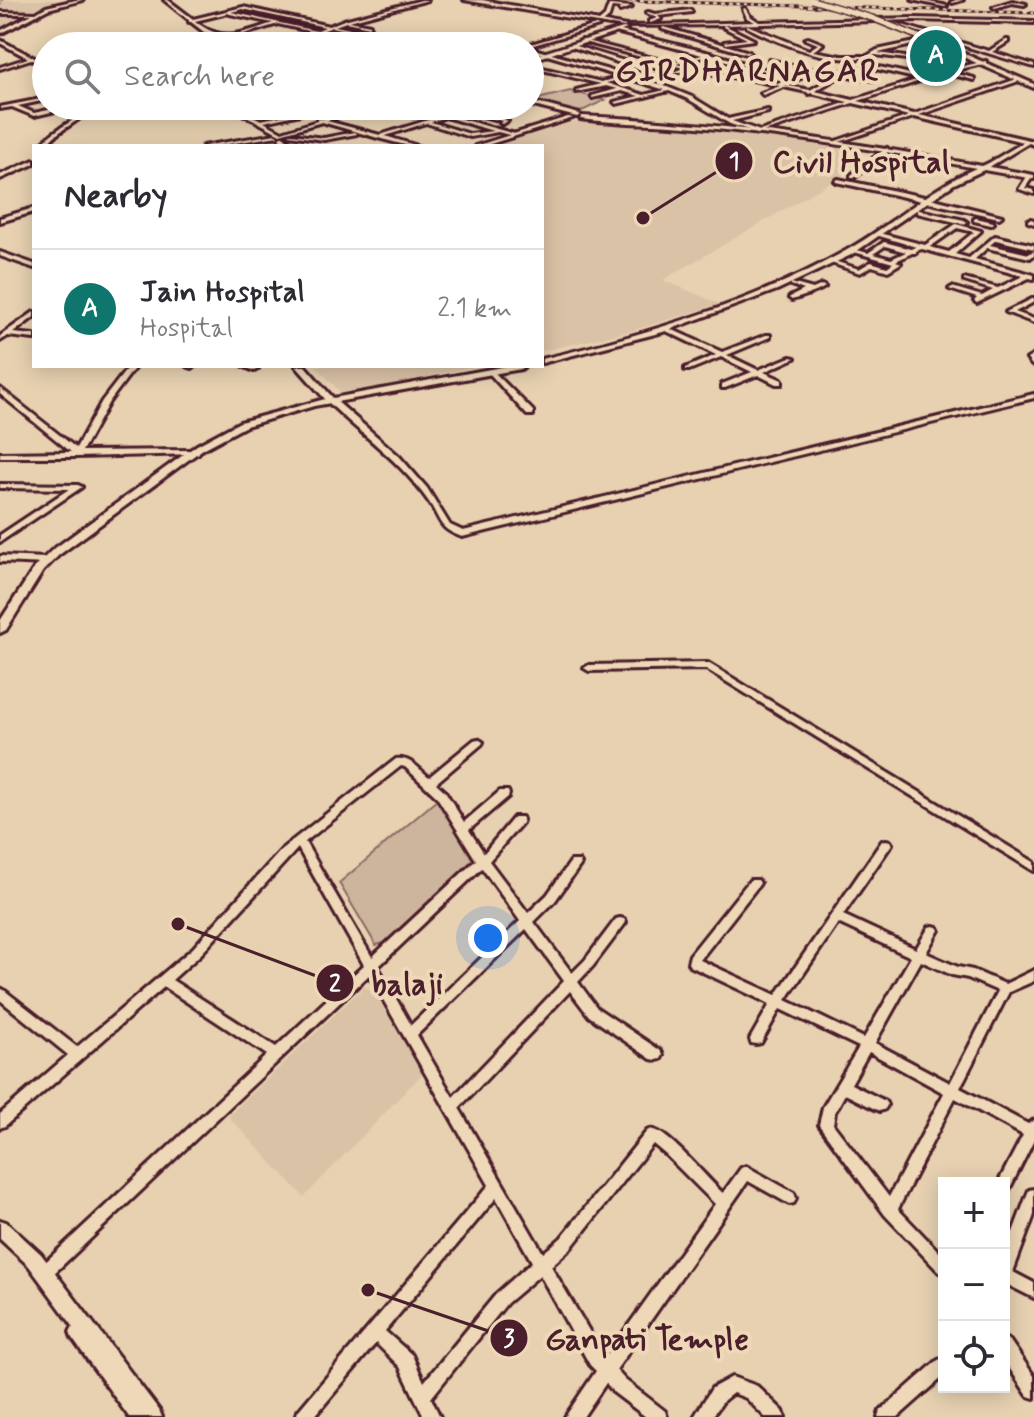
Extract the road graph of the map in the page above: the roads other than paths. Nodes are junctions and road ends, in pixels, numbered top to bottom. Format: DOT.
graph roads {
  1 [pos="72,0"];
  2 [pos="81,0"];
  3 [pos="89,0"];
  4 [pos="159,0"];
  5 [pos="166,0"];
  6 [pos="173,0"];
  7 [pos="426,0"];
  8 [pos="466,0"];
  9 [pos="474,0"];
  10 [pos="480,0"];
  11 [pos="814,0"];
  12 [pos="839,0"];
  13 [pos="914,0"];
  14 [pos="961,0"];
  15 [pos="1034,1"];
  16 [pos="953,2"];
  17 [pos="945,6"];
  18 [pos="50,7"];
  19 [pos="995,7"];
  20 [pos="660,8"];
  21 [pos="179,9"];
  22 [pos="745,9"];
  23 [pos="620,10"];
  24 [pos="691,11"];
  25 [pos="227,12"];
  26 [pos="0,13"];
  27 [pos="36,13"];
  28 [pos="651,14"];
  29 [pos="293,19"];
  30 [pos="190,21"];
  31 [pos="345,21"];
  32 [pos="878,21"];
  33 [pos="889,21"];
  34 [pos="1034,22"];
  35 [pos="279,23"];
  36 [pos="376,24"];
  37 [pos="606,24"];
  38 [pos="763,24"];
  39 [pos="803,24"];
  40 [pos="745,25"];
  41 [pos="369,26"];
  42 [pos="701,26"];
  43 [pos="724,26"];
  44 [pos="264,27"];
  45 [pos="329,27"];
  46 [pos="624,27"];
  47 [pos="661,27"];
  48 [pos="362,28"];
  49 [pos="212,32"];
  50 [pos="247,32"];
  51 [pos="286,32"];
  52 [pos="315,32"];
  53 [pos="357,32"];
  54 [pos="950,32"];
  55 [pos="0,33"];
  56 [pos="934,35"];
  57 [pos="967,36"];
  58 [pos="644,38"];
  59 [pos="897,38"];
  60 [pos="807,39"];
  61 [pos="951,39"];
  62 [pos="985,39"];
  63 [pos="0,41"];
  64 [pos="633,41"];
  65 [pos="924,41"];
  66 [pos="1007,41"];
  67 [pos="583,42"];
  68 [pos="544,43"];
  69 [pos="667,43"];
  70 [pos="725,43"];
  71 [pos="907,43"];
  72 [pos="621,44"];
  73 [pos="571,46"];
  74 [pos="655,46"];
  75 [pos="973,46"];
  76 [pos="610,48"];
  77 [pos="687,48"];
  78 [pos="559,50"];
  79 [pos="643,50"];
  80 [pos="810,51"];
  81 [pos="954,51"];
  82 [pos="991,51"];
  83 [pos="544,52"];
  84 [pos="547,53"];
  85 [pos="632,53"];
  86 [pos="748,53"];
  87 [pos="873,53"];
  88 [pos="544,54"];
  89 [pos="711,54"];
  90 [pos="867,57"];
  91 [pos="31,58"];
  92 [pos="653,58"];
  93 [pos="905,58"];
  94 [pos="941,59"];
  95 [pos="735,60"];
  96 [pos="771,61"];
  97 [pos="885,61"];
  98 [pos="931,62"];
  99 [pos="983,62"];
  100 [pos="674,63"];
  101 [pos="859,64"];
  102 [pos="895,64"];
  103 [pos="868,66"];
  104 [pos="904,66"];
  105 [pos="1034,66"];
  106 [pos="643,67"];
  107 [pos="917,67"];
  108 [pos="0,68"];
  109 [pos="691,68"];
  110 [pos="956,68"];
  111 [pos="544,69"];
  112 [pos="879,69"];
  113 [pos="626,70"];
  114 [pos="699,70"];
  115 [pos="945,71"];
  116 [pos="616,73"];
  117 [pos="891,73"];
  118 [pos="900,73"];
  119 [pos="667,75"];
  120 [pos="804,75"];
  121 [pos="842,75"];
  122 [pos="909,75"];
  123 [pos="935,75"];
  124 [pos="628,76"];
  125 [pos="964,77"];
  126 [pos="924,78"];
  127 [pos="795,79"];
  128 [pos="872,79"];
  129 [pos="972,79"];
  130 [pos="1020,79"];
  131 [pos="686,80"];
  132 [pos="648,82"];
  133 [pos="604,83"];
  134 [pos="1034,84"];
  135 [pos="659,85"];
  136 [pos="782,86"];
  137 [pos="621,89"];
  138 [pos="671,90"];
  139 [pos="578,91"];
  140 [pos="809,93"];
  141 [pos="763,94"];
  142 [pos="32,95"];
  143 [pos="643,96"];
  144 [pos="594,97"];
  145 [pos="0,101"];
  146 [pos="32,102"];
  147 [pos="616,103"];
  148 [pos="849,103"];
  149 [pos="14,106"];
  150 [pos="0,108"];
  151 [pos="544,109"];
  152 [pos="766,111"];
  153 [pos="32,114"];
  154 [pos="576,117"];
  155 [pos="908,117"];
  156 [pos="76,120"];
  157 [pos="256,120"];
  158 [pos="268,120"];
  159 [pos="319,120"];
  160 [pos="425,120"];
  161 [pos="463,120"];
  162 [pos="482,120"];
  163 [pos="502,120"];
  164 [pos="421,121"];
  165 [pos="260,122"];
  166 [pos="730,122"];
  167 [pos="474,123"];
  168 [pos="502,123"];
  169 [pos="719,125"];
  170 [pos="499,131"];
  171 [pos="357,132"];
  172 [pos="758,132"];
  173 [pos="513,135"];
  174 [pos="284,137"];
  175 [pos="378,137"];
  176 [pos="1032,141"];
  177 [pos="838,142"];
  178 [pos="45,144"];
  179 [pos="223,144"];
  180 [pos="232,144"];
  181 [pos="405,144"];
  182 [pos="487,144"];
  183 [pos="488,144"];
  184 [pos="887,150"];
  185 [pos="32,161"];
  186 [pos="986,167"];
  187 [pos="0,175"];
  188 [pos="853,176"];
  189 [pos="1033,176"];
  190 [pos="838,181"];
  191 [pos="1034,192"];
  192 [pos="932,201"];
  193 [pos="32,211"];
  194 [pos="919,212"];
  195 [pos="985,213"];
  196 [pos="999,216"];
  197 [pos="0,220"];
  198 [pos="973,222"];
  199 [pos="991,223"];
  200 [pos="982,226"];
  201 [pos="881,236"];
  202 [pos="942,236"];
  203 [pos="966,241"];
  204 [pos="926,246"];
  205 [pos="860,252"];
  206 [pos="914,252"];
  207 [pos="953,252"];
  208 [pos="1033,253"];
  209 [pos="1001,256"];
  210 [pos="5,257"];
  211 [pos="971,259"];
  212 [pos="838,264"];
  213 [pos="993,264"];
  214 [pos="32,266"];
  215 [pos="1031,276"];
  216 [pos="966,280"];
  217 [pos="793,284"];
  218 [pos="822,287"];
  219 [pos="952,289"];
  220 [pos="999,290"];
  221 [pos="810,293"];
  222 [pos="792,298"];
  223 [pos="1034,300"];
  224 [pos="1021,306"];
  225 [pos="1034,310"];
  226 [pos="32,315"];
  227 [pos="1034,321"];
  228 [pos="666,329"];
  229 [pos="768,336"];
  230 [pos="3,337"];
  231 [pos="32,337"];
  232 [pos="720,355"];
  233 [pos="1034,357"];
  234 [pos="792,358"];
  235 [pos="544,360"];
  236 [pos="1034,364"];
  237 [pos="131,368"];
  238 [pos="302,368"];
  239 [pos="511,368"];
  240 [pos="687,369"];
  241 [pos="491,372"];
  242 [pos="758,372"];
  243 [pos="779,382"];
  244 [pos="725,386"];
  245 [pos="0,390"];
  246 [pos="1034,396"];
  247 [pos="331,401"];
  248 [pos="530,413"];
  249 [pos="76,454"];
  250 [pos="190,455"];
  251 [pos="0,456"];
  252 [pos="0,486"];
  253 [pos="0,539"];
  254 [pos="0,559"];
  255 [pos="47,561"];
  256 [pos="0,630"];
  257 [pos="589,668"];
  258 [pos="478,742"];
  259 [pos="430,782"];
  260 [pos="504,794"];
  261 [pos="518,820"];
  262 [pos="463,829"];
  263 [pos="299,841"];
  264 [pos="886,844"];
  265 [pos="483,861"];
  266 [pos="575,864"];
  267 [pos="1034,867"];
  268 [pos="754,883"];
  269 [pos="836,917"];
  270 [pos="526,921"];
  271 [pos="620,922"];
  272 [pos="933,930"];
  273 [pos="919,955"];
  274 [pos="371,965"];
  275 [pos="1034,975"];
  276 [pos="165,981"];
  277 [pos="571,983"];
  278 [pos="1005,989"];
  279 [pos="0,993"];
  280 [pos="778,1002"];
  281 [pos="410,1034"];
  282 [pos="756,1039"];
  283 [pos="867,1045"];
  284 [pos="276,1054"];
  285 [pos="78,1055"];
  286 [pos="656,1055"];
  287 [pos="843,1086"];
  288 [pos="952,1092"];
  289 [pos="880,1105"];
  290 [pos="452,1107"];
  291 [pos="0,1122"];
  292 [pos="1033,1131"];
  293 [pos="1009,1177"];
  294 [pos="497,1186"];
  295 [pos="1034,1195"];
  296 [pos="789,1198"];
  297 [pos="724,1202"];
  298 [pos="890,1210"];
  299 [pos="0,1228"];
  300 [pos="0,1237"];
  301 [pos="1010,1260"];
  302 [pos="938,1261"];
  303 [pos="542,1265"];
  304 [pos="44,1273"];
  305 [pos="1010,1279"];
  306 [pos="1034,1291"];
  307 [pos="375,1332"];
  308 [pos="1010,1355"];
  309 [pos="605,1371"];
  310 [pos="938,1371"];
  311 [pos="1034,1390"];
  312 [pos="422,1397"];
  313 [pos="141,1417"];
  314 [pos="152,1417"];
  315 [pos="304,1417"];
  316 [pos="432,1417"];
  317 [pos="573,1417"];
  318 [pos="659,1417"];
  319 [pos="702,1417"];
  320 [pos="777,1417"];
  321 [pos="886,1417"];
  1 -- 18 [label="street"];
  2 -- 18 [label="street"];
  3 -- 18 [label="street"];
  4 -- 21 [label="street"];
  5 -- 21 [label="street"];
  6 -- 21 [label="street"];
  7 -- 31 [label="street"];
  8 -- 37 [label="street"];
  9 -- 37 [label="main road"];
  10 -- 37 [label="street"];
  11 -- 12 [label="street"];
  11 -- 12 [label="street"];
  11 -- 81 [label="main road, bridge"];
  13 -- 17 [label="street"];
  14 -- 16 [label="street"];
  15 -- 19 [label="street"];
  18 -- 27 [label="street"];
  20 -- 28 [label="street"];
  21 -- 30 [label="street"];
  22 -- 38 [label="street"];
  23 -- 37 [label="street"];
  24 -- 28 [label="street"];
  25 -- 29 [label="street"];
  25 -- 30 [label="street"];
  25 -- 35 [label="street"];
  26 -- 27 [label="street"];
  27 -- 55 [label="street"];
  28 -- 46 [label="street"];
  28 -- 46 [label="street"];
  29 -- 35 [label="street"];
  29 -- 45 [label="street"];
  30 -- 49 [label="street"];
  31 -- 41 [label="street"];
  31 -- 45 [label="street"];
  32 -- 33 [label="street"];
  32 -- 39 [label="street"];
  32 -- 65 [label="street"];
  33 -- 34 [label="street"];
  33 -- 56 [label="street"];
  33 -- 81 [label="street"];
  35 -- 44 [label="street"];
  35 -- 52 [label="street"];
  36 -- 41 [label="street"];
  37 -- 46 [label="main road"];
  37 -- 68 [label="street"];
  38 -- 39 [label="street"];
  38 -- 40 [label="street"];
  39 -- 40 [label="street"];
  40 -- 42 [label="street"];
  40 -- 43 [label="street"];
  40 -- 80 [label="street"];
  41 -- 48 [label="street"];
  42 -- 43 [label="street"];
  42 -- 46 [label="street"];
  42 -- 47 [label="street"];
  43 -- 70 [label="street"];
  44 -- 50 [label="street"];
  44 -- 51 [label="street"];
  45 -- 52 [label="street"];
  45 -- 53 [label="street"];
  46 -- 47 [label="street"];
  46 -- 58 [label="street"];
  46 -- 67 [label="main road"];
  47 -- 86 [label="street"];
  54 -- 56 [label="street"];
  56 -- 61 [label="street"];
  57 -- 61 [label="street"];
  58 -- 64 [label="street"];
  58 -- 69 [label="street"];
  59 -- 71 [label="street"];
  60 -- 80 [label="street"];
  61 -- 75 [label="street"];
  62 -- 75 [label="street"];
  63 -- 91 [label="street"];
  65 -- 71 [label="street"];
  65 -- 81 [label="street"];
  66 -- 82 [label="street"];
  67 -- 73 [label="main road"];
  67 -- 76 [label="street"];
  67 -- 84 [label="main road"];
  69 -- 74 [label="street"];
  69 -- 77 [label="street"];
  71 -- 87 [label="street"];
  72 -- 76 [label="street"];
  73 -- 78 [label="main road"];
  73 -- 106 [label="street"];
  75 -- 82 [label="street"];
  76 -- 85 [label="street"];
  77 -- 89 [label="street"];
  77 -- 92 [label="street"];
  78 -- 84 [label="main road"];
  78 -- 113 [label="street"];
  79 -- 85 [label="street"];
  80 -- 90 [label="street"];
  81 -- 99 [label="main road"];
  82 -- 105 [label="street"];
  83 -- 84 [label="street"];
  84 -- 88 [label="main road"];
  84 -- 116 [label="street"];
  85 -- 92 [label="street"];
  87 -- 90 [label="street"];
  87 -- 93 [label="street"];
  89 -- 95 [label="street"];
  89 -- 100 [label="street"];
  90 -- 101 [label="street"];
  91 -- 108 [label="street"];
  92 -- 100 [label="street"];
  94 -- 98 [label="street"];
  95 -- 114 [label="street"];
  95 -- 127 [label="street"];
  96 -- 121 [label="street"];
  97 -- 103 [label="street"];
  98 -- 107 [label="street"];
  98 -- 110 [label="street"];
  99 -- 110 [label="street"];
  99 -- 130 [label="main road"];
  99 -- 134 [label="main road"];
  100 -- 109 [label="street"];
  101 -- 103 [label="street"];
  101 -- 121 [label="street"];
  102 -- 112 [label="street"];
  103 -- 112 [label="street"];
  104 -- 117 [label="street"];
  106 -- 113 [label="street"];
  106 -- 119 [label="street"];
  107 -- 115 [label="street"];
  107 -- 118 [label="street"];
  107 -- 122 [label="street"];
  109 -- 114 [label="street"];
  109 -- 119 [label="street"];
  110 -- 115 [label="street"];
  111 -- 133 [label="street"];
  112 -- 117 [label="street"];
  113 -- 116 [label="street"];
  113 -- 135 [label="street"];
  114 -- 136 [label="street"];
  115 -- 123 [label="street"];
  115 -- 125 [label="street"];
  116 -- 124 [label="street"];
  117 -- 118 [label="street"];
  118 -- 122 [label="street"];
  119 -- 131 [label="street"];
  120 -- 127 [label="street"];
  121 -- 128 [label="street"];
  121 -- 140 [label="street"];
  122 -- 126 [label="street"];
  123 -- 125 [label="street"];
  123 -- 126 [label="street"];
  124 -- 132 [label="street"];
  124 -- 133 [label="street"];
  125 -- 129 [label="street"];
  126 -- 148 [label="street"];
  127 -- 136 [label="street"];
  130 -- 134 [label="main road"];
  130 -- 155 [label="street"];
  132 -- 135 [label="street"];
  132 -- 137 [label="street"];
  133 -- 137 [label="street"];
  133 -- 139 [label="street"];
  135 -- 138 [label="street"];
  136 -- 140 [label="street"];
  136 -- 141 [label="street"];
  137 -- 143 [label="street"];
  137 -- 144 [label="street"];
  138 -- 143 [label="street"];
  138 -- 166 [label="street"];
  140 -- 148 [label="street"];
  142 -- 145 [label="street"];
  143 -- 147 [label="street"];
  146 -- 149 [label="street"];
  148 -- 155 [label="street"];
  148 -- 172 [label="street"];
  149 -- 150 [label="street"];
  149 -- 153 [label="street"];
  151 -- 154 [label="main road"];
  152 -- 166 [label="street"];
  154 -- 169 [label="main road"];
  154 -- 172 [label="main road"];
  154 -- 173 [label="main road"];
  154 -- 183 [label="main road"];
  155 -- 176 [label="street"];
  155 -- 177 [label="street"];
  156 -- 178 [label="street"];
  157 -- 165 [label="street"];
  158 -- 165 [label="street"];
  159 -- 171 [label="street"];
  159 -- 174 [label="street"];
  160 -- 164 [label="street"];
  161 -- 167 [label="street"];
  162 -- 167 [label="street"];
  163 -- 168 [label="street"];
  164 -- 170 [label="street"];
  164 -- 175 [label="street"];
  165 -- 174 [label="street"];
  166 -- 169 [label="street"];
  166 -- 172 [label="street"];
  167 -- 170 [label="street"];
  169 -- 172 [label="main road"];
  170 -- 173 [label="street"];
  171 -- 174 [label="street"];
  171 -- 175 [label="street"];
  172 -- 177 [label="main road"];
  172 -- 184 [label="main road"];
  173 -- 182 [label="main road"];
  174 -- 179 [label="street"];
  174 -- 180 [label="street"];
  175 -- 181 [label="street"];
  176 -- 186 [label="street"];
  177 -- 186 [label="main road"];
  184 -- 186 [label="main road"];
  184 -- 188 [label="street"];
  185 -- 187 [label="street"];
  186 -- 189 [label="main road"];
  186 -- 192 [label="main road"];
  189 -- 191 [label="street"];
  190 -- 192 [label="street"];
  192 -- 194 [label="main road"];
  192 -- 195 [label="street"];
  192 -- 201 [label="main road"];
  193 -- 197 [label="street"];
  194 -- 198 [label="street"];
  194 -- 201 [label="main road"];
  195 -- 196 [label="street"];
  195 -- 198 [label="street"];
  198 -- 199 [label="street"];
  198 -- 200 [label="street"];
  201 -- 204 [label="street"];
  201 -- 205 [label="main road"];
  201 -- 228 [label="main road"];
  202 -- 203 [label="street"];
  202 -- 203 [label="street"];
  202 -- 204 [label="street"];
  203 -- 207 [label="street"];
  204 -- 206 [label="street"];
  204 -- 207 [label="street"];
  205 -- 212 [label="main road"];
  205 -- 212 [label="street"];
  206 -- 206 [label="street"];
  207 -- 211 [label="street"];
  208 -- 211 [label="street"];
  209 -- 213 [label="street"];
  210 -- 214 [label="main road"];
  211 -- 213 [label="street"];
  212 -- 217 [label="main road"];
  213 -- 215 [label="street"];
  215 -- 220 [label="street"];
  216 -- 220 [label="street"];
  217 -- 221 [label="street"];
  217 -- 228 [label="main road"];
  218 -- 221 [label="street"];
  219 -- 220 [label="street"];
  221 -- 222 [label="street"];
  223 -- 224 [label="street"];
  224 -- 225 [label="street"];
  224 -- 227 [label="street"];
  226 -- 230 [label="street"];
  228 -- 232 [label="street"];
  228 -- 235 [label="main road"];
  229 -- 232 [label="street"];
  230 -- 231 [label="street"];
  232 -- 240 [label="street"];
  232 -- 242 [label="street"];
  233 -- 236 [label="street"];
  234 -- 242 [label="street"];
  237 -- 249 [label="street"];
  238 -- 247 [label="main road"];
  239 -- 241 [label="main road"];
  241 -- 247 [label="main road"];
  241 -- 248 [label="street"];
  242 -- 243 [label="street"];
  242 -- 244 [label="street"];
  245 -- 249 [label="street"];
  246 -- 247 [label="street"];
  247 -- 250 [label="main road"];
  249 -- 250 [label="street"];
  249 -- 251 [label="street"];
  250 -- 255 [label="main road"];
  252 -- 253 [label="street"];
  254 -- 255 [label="street"];
  255 -- 256 [label="main road"];
  257 -- 267 [label="street"];
  258 -- 259 [label="street"];
  259 -- 262 [label="street"];
  259 -- 263 [label="street"];
  260 -- 262 [label="street"];
  261 -- 265 [label="street"];
  262 -- 265 [label="street"];
  263 -- 274 [label="street"];
  263 -- 276 [label="street"];
  264 -- 269 [label="street"];
  265 -- 270 [label="street"];
  265 -- 274 [label="street"];
  266 -- 270 [label="street"];
  268 -- 280 [label="street"];
  269 -- 273 [label="street"];
  269 -- 280 [label="street"];
  270 -- 277 [label="street"];
  270 -- 281 [label="street"];
  271 -- 277 [label="street"];
  272 -- 273 [label="street"];
  273 -- 278 [label="street"];
  273 -- 283 [label="street"];
  274 -- 281 [label="street"];
  274 -- 284 [label="street"];
  275 -- 278 [label="street"];
  276 -- 284 [label="street"];
  276 -- 285 [label="street"];
  277 -- 286 [label="street"];
  277 -- 290 [label="street"];
  278 -- 288 [label="street"];
  279 -- 285 [label="street"];
  280 -- 282 [label="street"];
  280 -- 283 [label="street"];
  281 -- 290 [label="street"];
  283 -- 287 [label="street"];
  283 -- 288 [label="street"];
  284 -- 304 [label="street"];
  285 -- 291 [label="street"];
  287 -- 289 [label="street"];
  287 -- 298 [label="street"];
  288 -- 292 [label="street"];
  288 -- 298 [label="street"];
  290 -- 294 [label="street"];
  292 -- 293 [label="street"];
  294 -- 303 [label="street"];
  294 -- 307 [label="street"];
  295 -- 301 [label="street"];
  296 -- 297 [label="street"];
  297 -- 303 [label="street"];
  297 -- 309 [label="street"];
  298 -- 302 [label="street"];
  299 -- 304 [label="main road"];
  300 -- 313 [label="main road"];
  303 -- 309 [label="street"];
  303 -- 312 [label="street"];
  304 -- 314 [label="main road"];
  305 -- 306 [label="street"];
  307 -- 312 [label="street"];
  307 -- 315 [label="street"];
  308 -- 311 [label="street"];
  309 -- 317 [label="street"];
  309 -- 318 [label="street"];
  310 -- 321 [label="street"];
  312 -- 316 [label="street"];
  319 -- 320 [label="street"];
}
